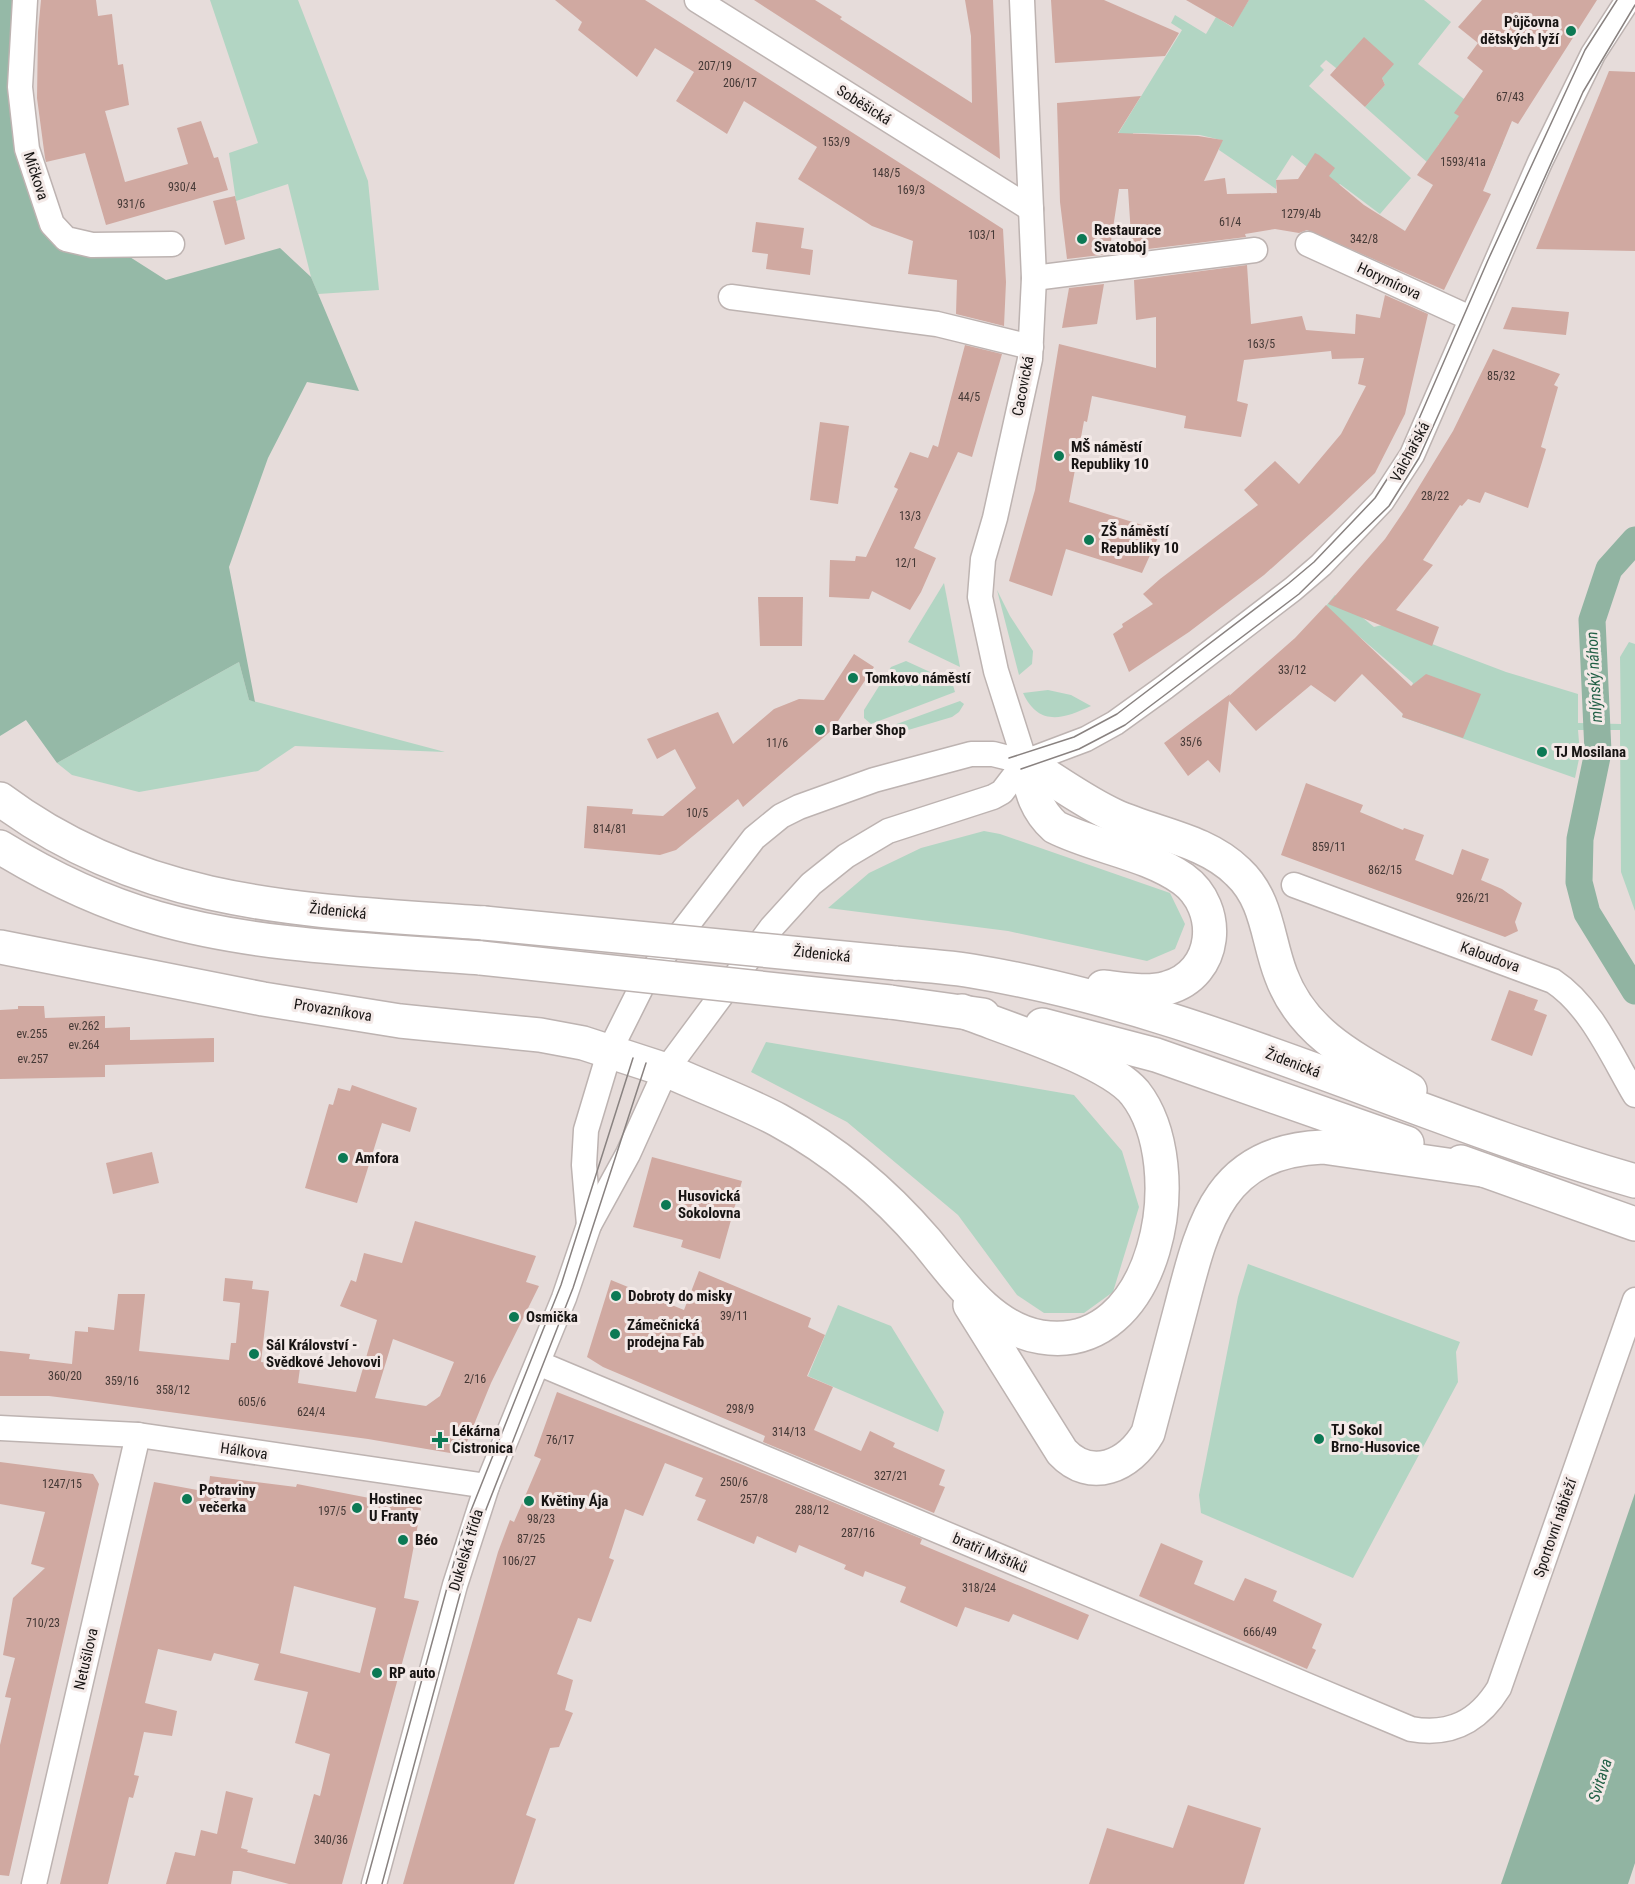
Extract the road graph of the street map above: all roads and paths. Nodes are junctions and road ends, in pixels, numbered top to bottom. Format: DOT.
graph roads {
  1 [pos="25,0"];
  2 [pos="697,0"];
  3 [pos="1022,0"];
  4 [pos="1628,0"];
  5 [pos="1031,209"];
  6 [pos="172,244"];
  7 [pos="1308,244"];
  8 [pos="1255,250"];
  9 [pos="1034,278"];
  10 [pos="731,297"];
  11 [pos="1470,318"];
  12 [pos="1031,347"];
  13 [pos="1026,762"];
  14 [pos="0,799"];
  15 [pos="0,846"];
  16 [pos="1294,885"];
  17 [pos="0,947"];
  18 [pos="972,971"];
  19 [pos="962,1011"];
  20 [pos="610,1050"];
  21 [pos="666,1070"];
  22 [pos="1635,1095"];
  23 [pos="1487,1132"];
  24 [pos="1482,1170"];
  25 [pos="1622,1178"];
  26 [pos="1635,1224"];
  27 [pos="589,1225"];
  28 [pos="949,1270"];
  29 [pos="1635,1300"];
  30 [pos="538,1364"];
  31 [pos="0,1428"];
  32 [pos="138,1435"];
  33 [pos="487,1486"];
  34 [pos="1445,1731"];
  35 [pos="34,1884"];
  36 [pos="374,1884"];
  1 -- 6 [label="street, Míčkova"];
  2 -- 5 [label="street, Soběšická"];
  3 -- 5 [label="street, Cacovická"];
  4 -- 11 [label="street, Valchařská"];
  5 -- 9 [label="street, Cacovická"];
  7 -- 11 [label="street, Horymírova"];
  8 -- 9 [label="street"];
  9 -- 12 [label="street, Cacovická"];
  10 -- 12 [label="street"];
  11 -- 13 [label="street, Valchařská"];
  12 -- 13 [label="street, Cacovická"];
  13 -- 18 [label="main road"];
  13 -- 20 [label="street"];
  13 -- 21 [label="street"];
  13 -- 23 [label="main road"];
  14 -- 18 [label="main road, Židenická, bridge"];
  15 -- 19 [label="main road, bridge"];
  16 -- 22 [label="street, Kaloudova"];
  17 -- 20 [label="main road, Provazníkova"];
  18 -- 23 [label="main road, Židenická"];
  19 -- 24 [label="main road"];
  19 -- 28 [label="main road"];
  20 -- 21 [label="main road, Provazníkova"];
  20 -- 27 [label="street, Dukelská třída"];
  21 -- 27 [label="street, Dukelská třída"];
  21 -- 28 [label="main road, Provazníkova"];
  23 -- 25 [label="main road, Židenická"];
  24 -- 26 [label="main road"];
  24 -- 28 [label="main road"];
  27 -- 30 [label="street, Dukelská třída"];
  29 -- 34 [label="street, Sportovní nábřeží"];
  30 -- 33 [label="street, Dukelská třída"];
  30 -- 34 [label="street, bratří Mrštíků"];
  31 -- 32 [label="street, Hálkova"];
  32 -- 33 [label="street, Hálkova"];
  32 -- 35 [label="street, Netušilova"];
  33 -- 36 [label="street, Dukelská třída"];
}
